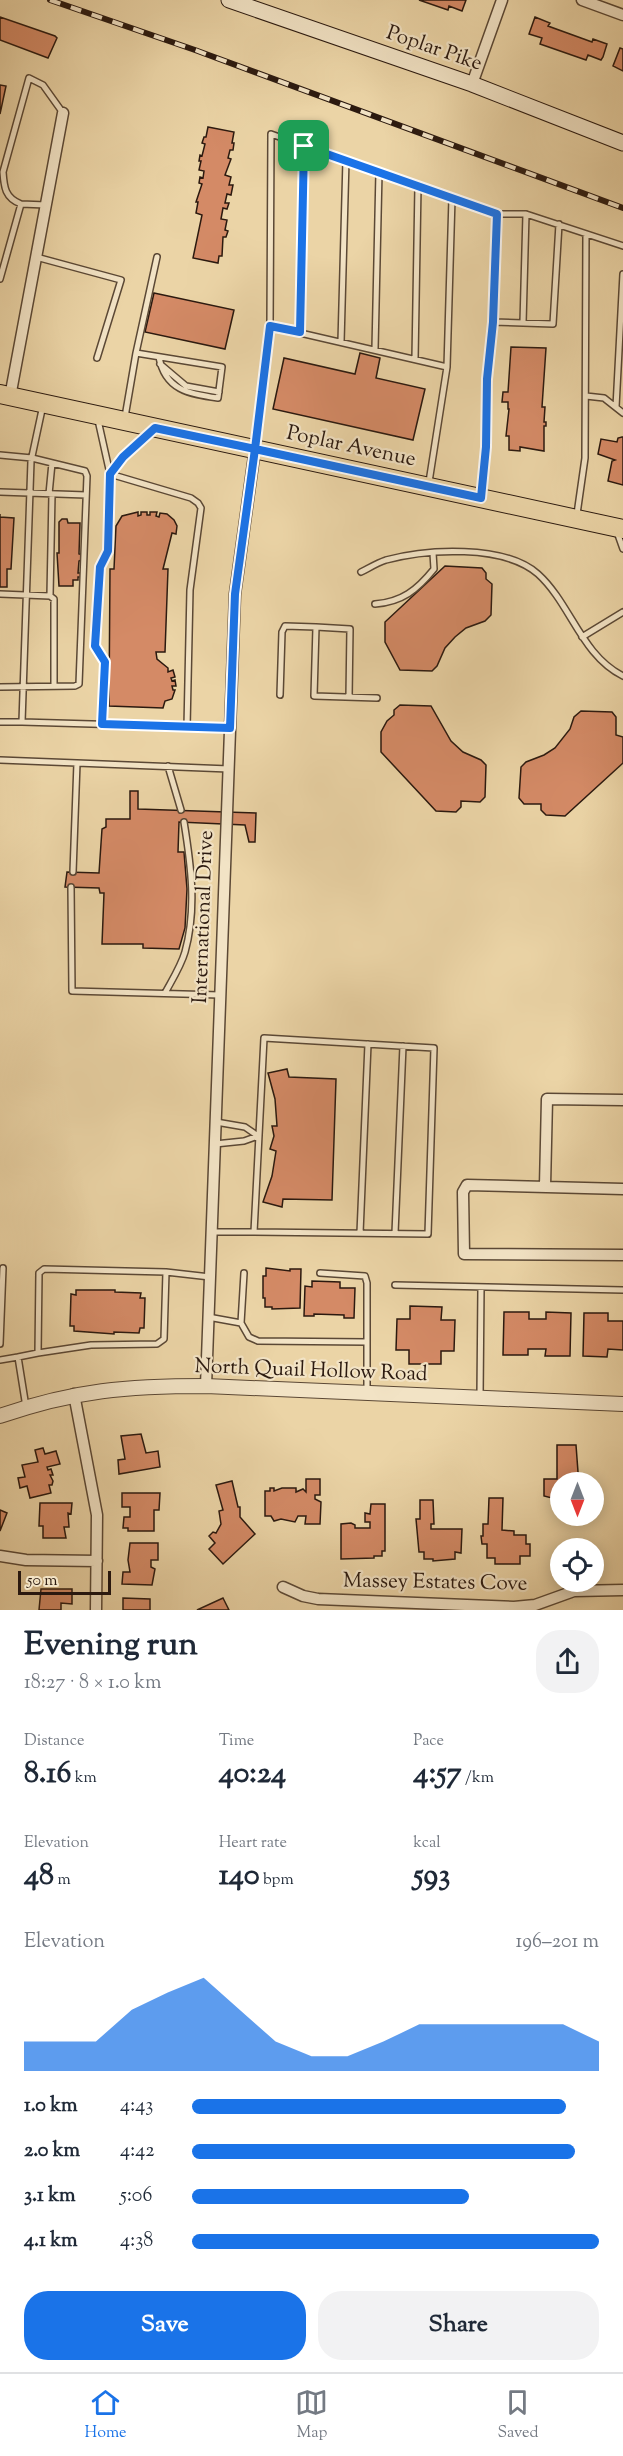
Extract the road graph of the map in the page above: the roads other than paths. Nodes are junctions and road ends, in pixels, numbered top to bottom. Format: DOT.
graph roads {
  1 [pos="229,0"];
  2 [pos="502,0"];
  3 [pos="582,0"];
  4 [pos="623,15"];
  5 [pos="472,84"];
  6 [pos="63,113"];
  7 [pos="623,143"];
  8 [pos="304,146"];
  9 [pos="346,160"];
  10 [pos="380,172"];
  11 [pos="418,186"];
  12 [pos="452,198"];
  13 [pos="21,204"];
  14 [pos="46,205"];
  15 [pos="497,214"];
  16 [pos="526,214"];
  17 [pos="559,224"];
  18 [pos="586,234"];
  19 [pos="623,246"];
  20 [pos="36,257"];
  21 [pos="157,257"];
  22 [pos="623,274"];
  23 [pos="0,279"];
  24 [pos="493,322"];
  25 [pos="523,323"];
  26 [pos="270,326"];
  27 [pos="300,332"];
  28 [pos="341,342"];
  29 [pos="375,350"];
  30 [pos="136,353"];
  31 [pos="97,358"];
  32 [pos="415,359"];
  33 [pos="160,361"];
  34 [pos="447,367"];
  35 [pos="5,395"];
  36 [pos="586,396"];
  37 [pos="44,404"];
  38 [pos="616,407"];
  39 [pos="623,413"];
  40 [pos="97,415"];
  41 [pos="125,421"];
  42 [pos="155,428"];
  43 [pos="255,449"];
  44 [pos="0,455"];
  45 [pos="32,458"];
  46 [pos="52,463"];
  47 [pos="110,474"];
  48 [pos="428,487"];
  49 [pos="0,492"];
  50 [pos="30,493"];
  51 [pos="51,494"];
  52 [pos="86,495"];
  53 [pos="481,498"];
  54 [pos="576,519"];
  55 [pos="619,528"];
  56 [pos="623,549"];
  57 [pos="433,552"];
  58 [pos="361,572"];
  59 [pos="0,594"];
  60 [pos="26,595"];
  61 [pos="50,596"];
  62 [pos="375,603"];
  63 [pos="623,612"];
  64 [pos="316,627"];
  65 [pos="582,637"];
  66 [pos="623,676"];
  67 [pos="23,685"];
  68 [pos="54,686"];
  69 [pos="0,687"];
  70 [pos="280,695"];
  71 [pos="348,697"];
  72 [pos="377,698"];
  73 [pos="0,722"];
  74 [pos="22,722"];
  75 [pos="102,724"];
  76 [pos="187,727"];
  77 [pos="230,728"];
  78 [pos="0,760"];
  79 [pos="77,763"];
  80 [pos="168,766"];
  81 [pos="229,769"];
  82 [pos="181,810"];
  83 [pos="184,822"];
  84 [pos="73,872"];
  85 [pos="71,887"];
  86 [pos="165,993"];
  87 [pos="220,994"];
  88 [pos="368,1044"];
  89 [pos="403,1046"];
  90 [pos="623,1100"];
  91 [pos="216,1122"];
  92 [pos="258,1136"];
  93 [pos="215,1144"];
  94 [pos="545,1186"];
  95 [pos="623,1189"];
  96 [pos="211,1232"];
  97 [pos="254,1232"];
  98 [pos="360,1233"];
  99 [pos="395,1233"];
  100 [pos="623,1255"];
  101 [pos="3,1268"];
  102 [pos="166,1272"];
  103 [pos="244,1273"];
  104 [pos="320,1273"];
  105 [pos="210,1277"];
  106 [pos="395,1285"];
  107 [pos="481,1287"];
  108 [pos="623,1290"];
  109 [pos="208,1317"];
  110 [pos="241,1323"];
  111 [pos="368,1342"];
  112 [pos="0,1344"];
  113 [pos="38,1353"];
  114 [pos="18,1357"];
  115 [pos="0,1360"];
  116 [pos="206,1386"];
  117 [pos="74,1394"];
  118 [pos="368,1394"];
  119 [pos="480,1399"];
  120 [pos="623,1404"];
  121 [pos="26,1407"];
  122 [pos="0,1416"];
  123 [pos="0,1556"];
  124 [pos="98,1561"];
  125 [pos="283,1587"];
  126 [pos="623,1590"];
  127 [pos="96,1610"];
  1 -- 5 [label="main road, Poplar Pike"];
  2 -- 5 [label="street"];
  3 -- 4 [label="street"];
  5 -- 7 [label="main road, Poplar Pike"];
  6 -- 13 [label="lane"];
  6 -- 14 [label="street"];
  8 -- 9 [label="lane"];
  8 -- 26 [label="lane"];
  8 -- 27 [label="lane"];
  9 -- 10 [label="lane"];
  9 -- 28 [label="lane"];
  10 -- 11 [label="lane"];
  10 -- 29 [label="lane"];
  11 -- 12 [label="lane"];
  11 -- 32 [label="lane"];
  12 -- 15 [label="lane"];
  12 -- 34 [label="lane"];
  13 -- 14 [label="lane"];
  13 -- 23 [label="lane"];
  14 -- 20 [label="street"];
  15 -- 16 [label="lane"];
  15 -- 24 [label="lane"];
  16 -- 17 [label="lane"];
  16 -- 25 [label="lane"];
  17 -- 18 [label="lane"];
  17 -- 25 [label="lane"];
  18 -- 19 [label="lane"];
  18 -- 36 [label="lane"];
  20 -- 31 [label="lane"];
  20 -- 35 [label="street"];
  21 -- 30 [label="lane"];
  22 -- 38 [label="lane"];
  24 -- 25 [label="lane"];
  24 -- 53 [label="lane"];
  26 -- 27 [label="lane"];
  26 -- 43 [label="lane"];
  27 -- 28 [label="lane"];
  28 -- 29 [label="lane"];
  29 -- 32 [label="lane"];
  30 -- 33 [label="lane"];
  30 -- 41 [label="lane"];
  32 -- 34 [label="lane"];
  33 -- 33 [label="lane"];
  34 -- 48 [label="lane"];
  35 -- 37 [label="main road, Poplar Avenue"];
  36 -- 38 [label="lane"];
  36 -- 54 [label="lane"];
  37 -- 40 [label="main road, Poplar Avenue"];
  37 -- 45 [label="lane"];
  38 -- 39 [label="lane"];
  40 -- 41 [label="main road, Poplar Avenue"];
  40 -- 47 [label="lane"];
  41 -- 42 [label="main road, Poplar Avenue"];
  42 -- 43 [label="main road, Poplar Avenue"];
  42 -- 47 [label="lane"];
  43 -- 48 [label="main road, Poplar Avenue"];
  43 -- 77 [label="street, International Drive"];
  44 -- 45 [label="lane"];
  45 -- 46 [label="lane"];
  45 -- 50 [label="lane"];
  46 -- 51 [label="lane"];
  46 -- 52 [label="lane"];
  47 -- 75 [label="lane"];
  47 -- 76 [label="lane"];
  48 -- 53 [label="main road, Poplar Avenue"];
  49 -- 50 [label="lane"];
  50 -- 51 [label="lane"];
  50 -- 60 [label="lane"];
  51 -- 52 [label="lane"];
  51 -- 61 [label="lane"];
  52 -- 68 [label="lane"];
  53 -- 54 [label="main road, Poplar Avenue"];
  54 -- 55 [label="main road, Poplar Avenue"];
  55 -- 56 [label="lane"];
  57 -- 58 [label="lane"];
  57 -- 62 [label="lane"];
  57 -- 65 [label="lane"];
  59 -- 60 [label="lane"];
  60 -- 61 [label="lane"];
  60 -- 67 [label="lane"];
  61 -- 68 [label="lane"];
  63 -- 65 [label="lane"];
  64 -- 70 [label="lane"];
  64 -- 71 [label="lane"];
  64 -- 71 [label="lane"];
  65 -- 66 [label="lane"];
  67 -- 68 [label="lane"];
  67 -- 69 [label="lane"];
  67 -- 74 [label="lane"];
  71 -- 72 [label="lane"];
  73 -- 74 [label="lane"];
  74 -- 75 [label="lane"];
  75 -- 76 [label="lane"];
  76 -- 77 [label="lane"];
  77 -- 81 [label="street, International Drive"];
  78 -- 79 [label="lane"];
  79 -- 80 [label="lane"];
  79 -- 84 [label="lane"];
  80 -- 81 [label="lane"];
  80 -- 82 [label="lane"];
  81 -- 87 [label="street, International Drive"];
  83 -- 86 [label="lane"];
  85 -- 86 [label="lane"];
  86 -- 87 [label="lane"];
  87 -- 91 [label="street, International Drive"];
  88 -- 89 [label="lane"];
  88 -- 92 [label="lane"];
  88 -- 98 [label="lane"];
  89 -- 99 [label="lane"];
  89 -- 99 [label="lane"];
  90 -- 94 [label="street"];
  91 -- 92 [label="lane"];
  91 -- 93 [label="street, International Drive"];
  92 -- 93 [label="lane"];
  92 -- 97 [label="lane"];
  93 -- 96 [label="street, International Drive"];
  94 -- 95 [label="street"];
  94 -- 100 [label="street"];
  96 -- 97 [label="lane"];
  96 -- 105 [label="street, International Drive"];
  97 -- 98 [label="lane"];
  98 -- 99 [label="lane"];
  101 -- 112 [label="lane"];
  102 -- 105 [label="lane"];
  102 -- 113 [label="lane"];
  102 -- 113 [label="lane"];
  103 -- 110 [label="lane"];
  104 -- 111 [label="lane"];
  105 -- 109 [label="street, International Drive"];
  106 -- 107 [label="lane"];
  107 -- 108 [label="lane"];
  107 -- 119 [label="lane"];
  109 -- 110 [label="lane"];
  109 -- 116 [label="street, International Drive"];
  110 -- 111 [label="lane"];
  111 -- 118 [label="lane"];
  113 -- 114 [label="lane"];
  114 -- 115 [label="lane"];
  114 -- 121 [label="lane"];
  116 -- 117 [label="street, North Quail Hollow Road"];
  116 -- 118 [label="street, North Quail Hollow Road"];
  117 -- 121 [label="street, North Quail Hollow Road"];
  117 -- 124 [label="street"];
  118 -- 119 [label="street, North Quail Hollow Road"];
  119 -- 120 [label="street, North Quail Hollow Road"];
  121 -- 122 [label="street, North Quail Hollow Road"];
  123 -- 124 [label="street"];
  124 -- 127 [label="street"];
  125 -- 126 [label="street, Massey Estates Cove"];
}
